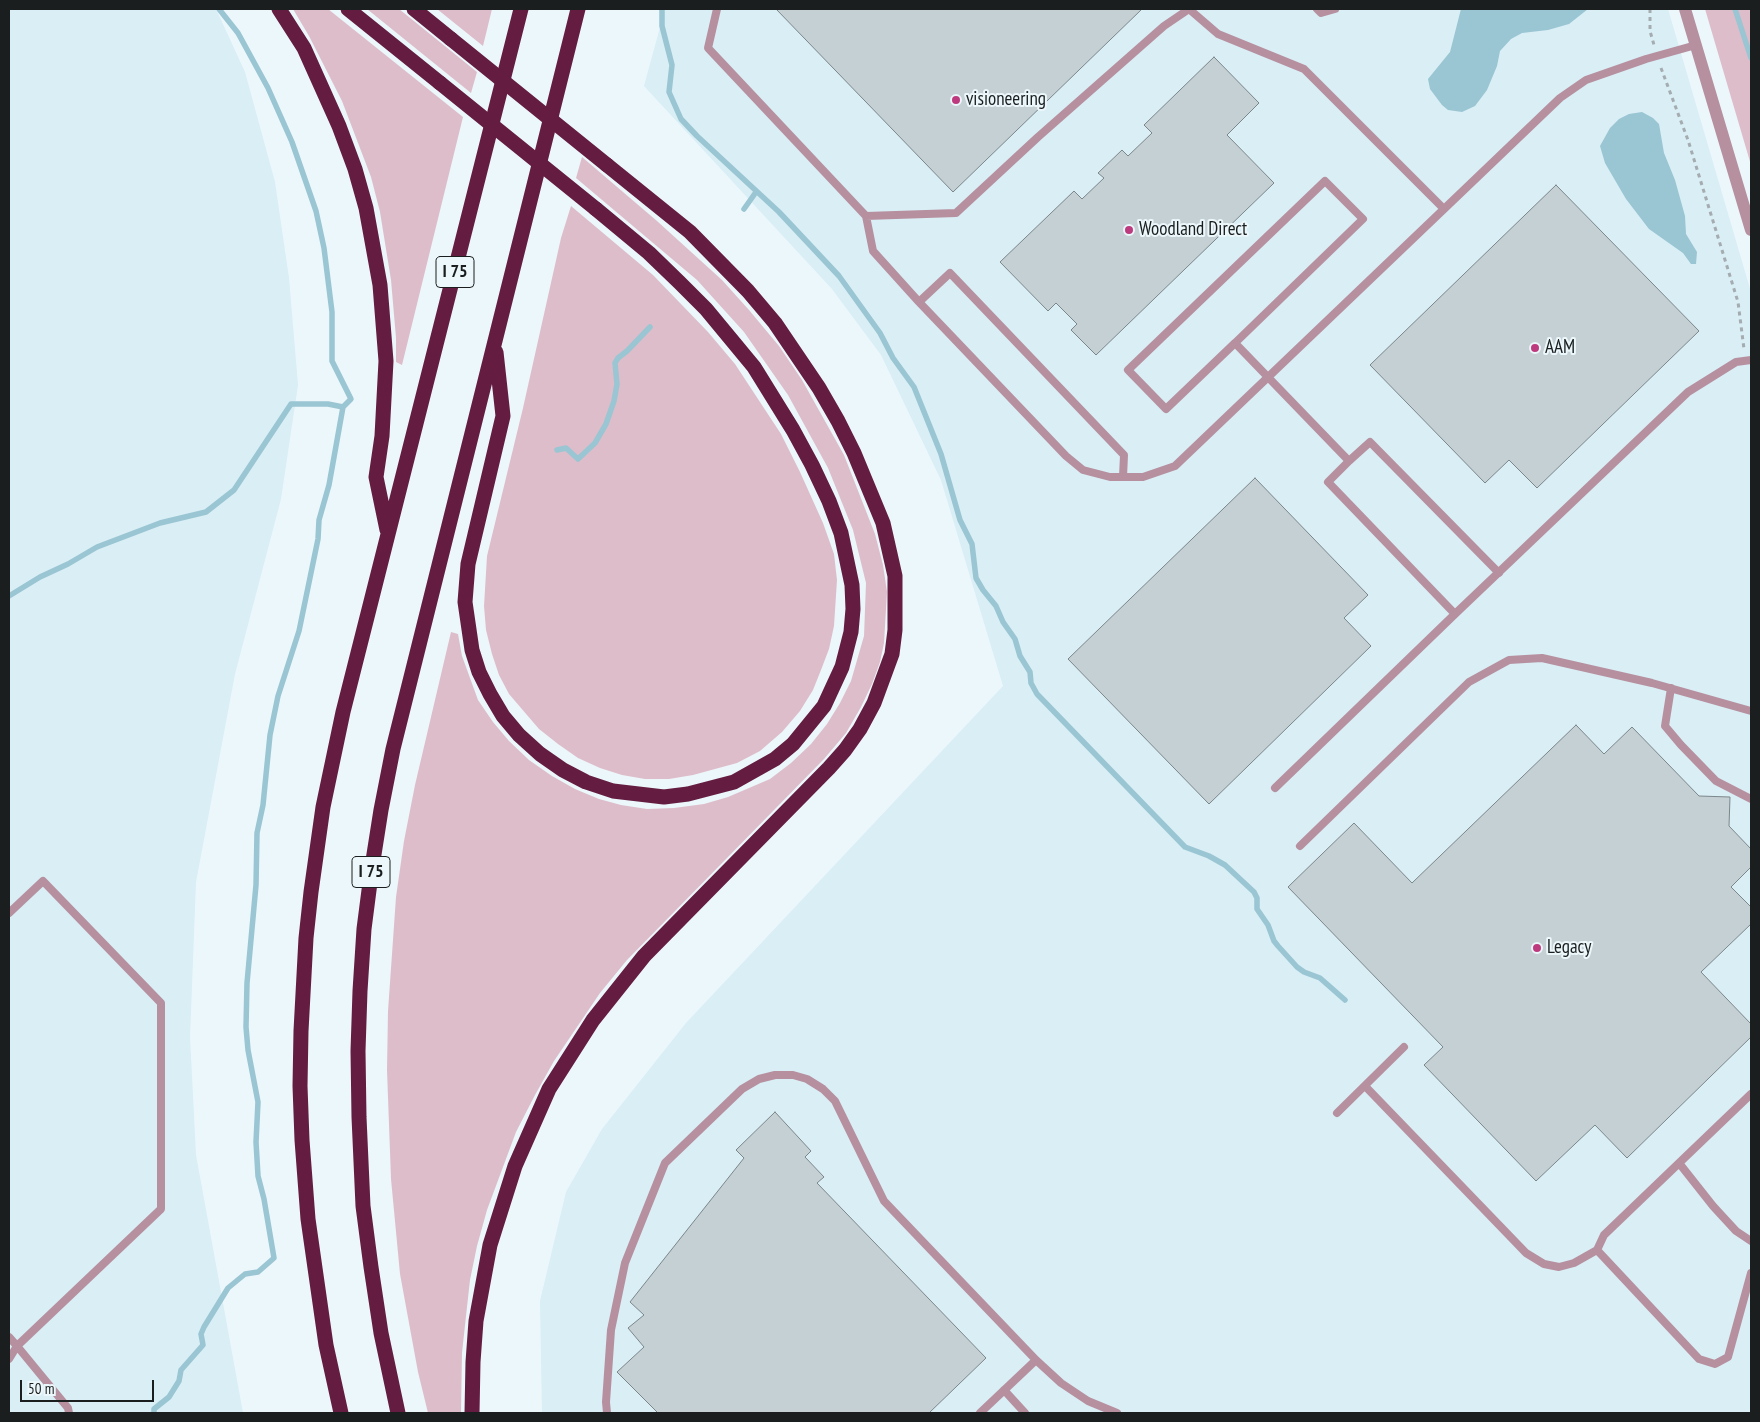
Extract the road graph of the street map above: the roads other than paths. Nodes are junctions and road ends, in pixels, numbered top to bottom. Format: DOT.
graph roads {
  1 [pos="279,9"];
  2 [pos="348,9"];
  3 [pos="414,9"];
  4 [pos="521,9"];
  5 [pos="578,9"];
  6 [pos="717,9"];
  7 [pos="1189,9"];
  8 [pos="1317,9"];
  9 [pos="1335,9"];
  10 [pos="1685,9"];
  11 [pos="1696,45"];
  12 [pos="1444,210"];
  13 [pos="866,216"];
  14 [pos="1751,230"];
  15 [pos="919,302"];
  16 [pos="495,342"];
  17 [pos="1235,342"];
  18 [pos="1749,360"];
  19 [pos="1268,377"];
  20 [pos="1349,461"];
  21 [pos="1123,477"];
  22 [pos="388,536"];
  23 [pos="1499,573"];
  24 [pos="1455,614"];
  25 [pos="1672,688"];
  26 [pos="1751,711"];
  27 [pos="1275,788"];
  28 [pos="1751,800"];
  29 [pos="1300,846"];
  30 [pos="9,913"];
  31 [pos="1404,1047"];
  32 [pos="1366,1086"];
  33 [pos="1751,1094"];
  34 [pos="1338,1113"];
  35 [pos="1679,1163"];
  36 [pos="1751,1241"];
  37 [pos="1597,1250"];
  38 [pos="1751,1273"];
  39 [pos="9,1337"];
  40 [pos="18,1346"];
  41 [pos="9,1358"];
  42 [pos="1036,1360"];
  43 [pos="1004,1390"];
  44 [pos="69,1413"];
  45 [pos="341,1413"];
  46 [pos="398,1413"];
  47 [pos="472,1413"];
  48 [pos="607,1413"];
  49 [pos="980,1413"];
  50 [pos="1025,1413"];
  51 [pos="1117,1413"];
  1 -- 22 [label="highway"];
  2 -- 16 [label="highway, bridge"];
  3 -- 47 [label="highway, bridge"];
  4 -- 22 [label="highway, I 75"];
  5 -- 16 [label="highway, I 75"];
  6 -- 13 [label="lane"];
  7 -- 12 [label="lane"];
  7 -- 13 [label="lane"];
  8 -- 9 [label="lane"];
  10 -- 11 [label="street"];
  11 -- 12 [label="lane"];
  11 -- 14 [label="street"];
  12 -- 19 [label="lane"];
  13 -- 15 [label="lane"];
  15 -- 21 [label="lane"];
  15 -- 21 [label="lane"];
  16 -- 46 [label="highway, I 75"];
  17 -- 17 [label="lane"];
  17 -- 19 [label="lane"];
  18 -- 23 [label="lane"];
  19 -- 20 [label="lane"];
  19 -- 21 [label="lane"];
  20 -- 23 [label="lane"];
  20 -- 24 [label="lane"];
  22 -- 45 [label="highway, I 75"];
  23 -- 24 [label="lane"];
  24 -- 27 [label="lane"];
  25 -- 26 [label="lane"];
  25 -- 28 [label="lane"];
  25 -- 29 [label="lane"];
  30 -- 40 [label="lane"];
  31 -- 32 [label="lane"];
  32 -- 34 [label="lane"];
  32 -- 37 [label="lane"];
  33 -- 35 [label="lane"];
  35 -- 36 [label="lane"];
  35 -- 37 [label="lane"];
  37 -- 38 [label="lane"];
  39 -- 40 [label="lane"];
  40 -- 41 [label="lane"];
  40 -- 44 [label="lane"];
  42 -- 43 [label="lane"];
  42 -- 48 [label="lane"];
  42 -- 51 [label="lane"];
  43 -- 49 [label="lane"];
  43 -- 50 [label="lane"];
}
